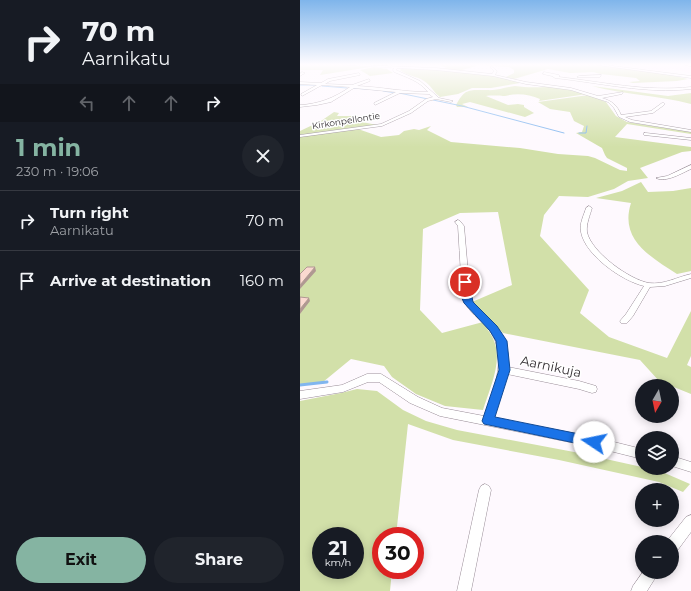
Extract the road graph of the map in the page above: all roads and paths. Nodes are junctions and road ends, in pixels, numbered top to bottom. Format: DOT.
graph roads {
  1 [pos="308,92"];
  2 [pos="344,92"];
  3 [pos="397,92"];
  4 [pos="400,92"];
  5 [pos="580,92"];
  6 [pos="429,93"];
  7 [pos="622,93"];
  8 [pos="302,95"];
  9 [pos="598,97"];
  10 [pos="435,98"];
  11 [pos="451,101"];
  12 [pos="375,104"];
  13 [pos="663,104"];
  14 [pos="300,106"];
  15 [pos="620,116"];
  16 [pos="691,125"];
  17 [pos="689,131"];
  18 [pos="646,134"];
  19 [pos="300,136"];
  20 [pos="691,139"];
  21 [pos="691,167"];
  22 [pos="659,178"];
  23 [pos="589,208"];
  24 [pos="458,222"];
  25 [pos="691,276"];
  26 [pos="648,285"];
  27 [pos="624,321"];
  28 [pos="504,370"];
  29 [pos="592,389"];
  30 [pos="300,395"];
  31 [pos="488,421"];
  32 [pos="635,452"];
  33 [pos="679,463"];
  34 [pos="691,467"];
  35 [pos="485,490"];
  36 [pos="691,522"];
  37 [pos="679,537"];
  38 [pos="647,579"];
  39 [pos="464,591"];
  40 [pos="638,591"];
  1 -- 8 [label="street"];
  2 -- 14 [label="street"];
  3 -- 4 [label="street"];
  4 -- 6 [label="street"];
  4 -- 12 [label="street"];
  5 -- 9 [label="street"];
  6 -- 10 [label="street"];
  7 -- 9 [label="street"];
  9 -- 15 [label="street"];
  10 -- 11 [label="street"];
  10 -- 19 [label="street, Kirkonpellontie"];
  13 -- 15 [label="street"];
  15 -- 17 [label="street"];
  16 -- 17 [label="street"];
  18 -- 20 [label="street"];
  21 -- 22 [label="street"];
  23 -- 26 [label="street"];
  24 -- 28 [label="street"];
  25 -- 26 [label="street"];
  26 -- 27 [label="street"];
  28 -- 29 [label="street, Aarnikuja"];
  28 -- 31 [label="street"];
  30 -- 31 [label="street"];
  31 -- 32 [label="street"];
  33 -- 34 [label="street"];
  35 -- 39 [label="street"];
  36 -- 37 [label="street"];
  38 -- 40 [label="street"];
}
